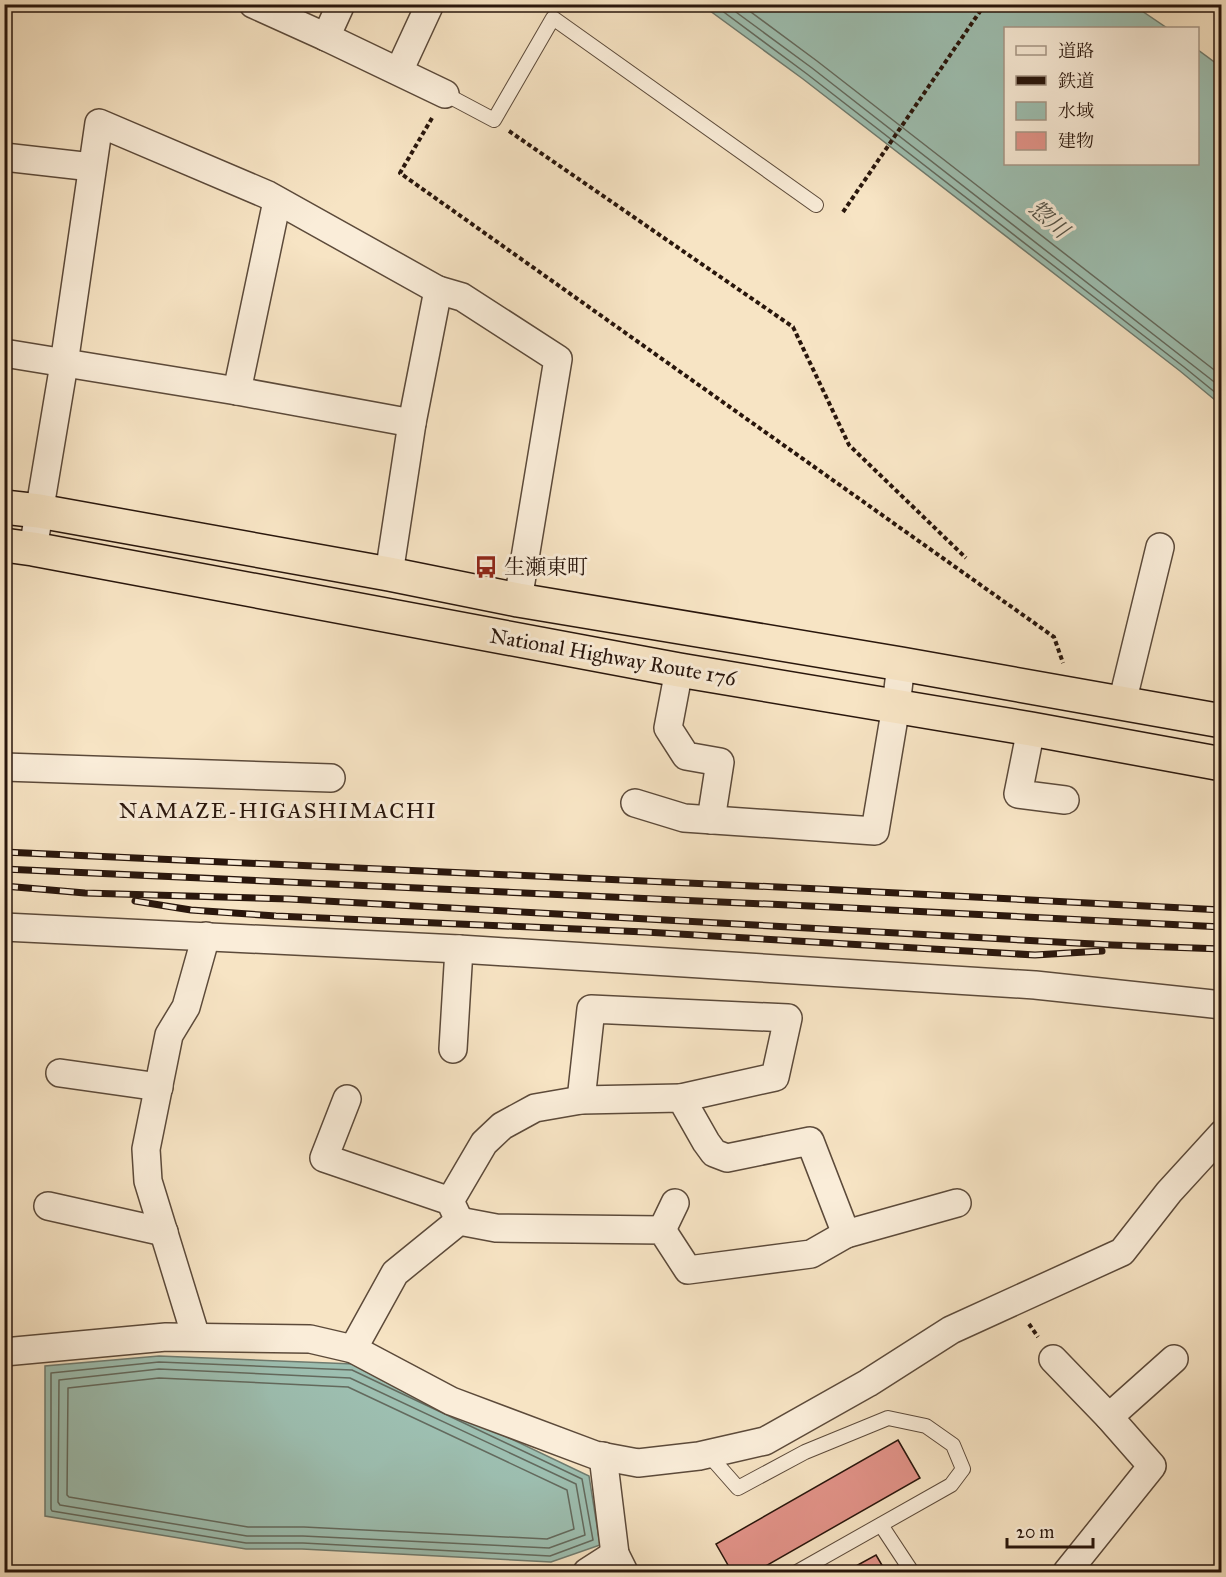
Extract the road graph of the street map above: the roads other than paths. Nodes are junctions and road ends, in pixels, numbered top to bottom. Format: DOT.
graph roads {
  1 [pos="253,4"];
  2 [pos="341,4"];
  3 [pos="429,4"];
  4 [pos="326,37"];
  5 [pos="399,71"];
  6 [pos="445,94"];
  7 [pos="4,157"];
  8 [pos="92,167"];
  9 [pos="278,201"];
  10 [pos="816,205"];
  11 [pos="438,290"];
  12 [pos="4,353"];
  13 [pos="64,364"];
  14 [pos="237,391"];
  15 [pos="412,423"];
  16 [pos="4,507"];
  17 [pos="39,511"];
  18 [pos="19,547"];
  19 [pos="1160,547"];
  20 [pos="388,574"];
  21 [pos="518,600"];
  22 [pos="901,664"];
  23 [pos="679,670"];
  24 [pos="1122,703"];
  25 [pos="896,706"];
  26 [pos="1221,721"];
  27 [pos="1031,729"];
  28 [pos="1221,764"];
  29 [pos="4,767"];
  30 [pos="331,778"];
  31 [pos="1065,800"];
  32 [pos="635,803"];
  33 [pos="711,820"];
  34 [pos="4,927"];
  35 [pos="206,936"];
  36 [pos="459,949"];
  37 [pos="1221,1005"];
  38 [pos="453,1049"];
  39 [pos="60,1073"];
  40 [pos="159,1087"];
  41 [pos="681,1098"];
  42 [pos="347,1099"];
  43 [pos="581,1100"];
  44 [pos="1221,1134"];
  45 [pos="675,1203"];
  46 [pos="957,1203"];
  47 [pos="48,1206"];
  48 [pos="455,1211"];
  49 [pos="662,1230"];
  50 [pos="164,1232"];
  51 [pos="846,1234"];
  52 [pos="196,1337"];
  53 [pos="353,1349"];
  54 [pos="4,1352"];
  55 [pos="1053,1359"];
  56 [pos="1174,1359"];
  57 [pos="1109,1416"];
  58 [pos="708,1454"];
  59 [pos="603,1456"];
  60 [pos="881,1525"];
  61 [pos="620,1563"];
  62 [pos="587,1572"];
  63 [pos="797,1572"];
  64 [pos="912,1572"];
  65 [pos="1067,1572"];
  1 -- 4 [label="street"];
  2 -- 4 [label="street"];
  3 -- 5 [label="street"];
  4 -- 5 [label="street"];
  5 -- 6 [label="street"];
  6 -- 10 [label="lane"];
  7 -- 8 [label="street"];
  8 -- 9 [label="street"];
  8 -- 13 [label="street"];
  9 -- 11 [label="street"];
  9 -- 14 [label="street"];
  11 -- 15 [label="street"];
  11 -- 21 [label="street"];
  12 -- 13 [label="street"];
  13 -- 14 [label="street"];
  13 -- 17 [label="street"];
  14 -- 15 [label="street"];
  15 -- 20 [label="street"];
  16 -- 17 [label="highway, National Highway Route 176"];
  17 -- 18 [label="street"];
  17 -- 20 [label="highway, National Highway Route 176"];
  18 -- 23 [label="highway, National Highway Route 176"];
  19 -- 24 [label="street"];
  20 -- 21 [label="highway, National Highway Route 176"];
  21 -- 22 [label="highway, National Highway Route 176"];
  22 -- 24 [label="highway, National Highway Route 176"];
  22 -- 25 [label="street"];
  23 -- 25 [label="highway, National Highway Route 176"];
  23 -- 33 [label="street"];
  24 -- 26 [label="highway, National Highway Route 176"];
  25 -- 27 [label="highway, National Highway Route 176"];
  25 -- 33 [label="street"];
  27 -- 28 [label="highway, National Highway Route 176"];
  27 -- 31 [label="street"];
  29 -- 30 [label="street"];
  32 -- 33 [label="street"];
  34 -- 35 [label="street"];
  35 -- 36 [label="street"];
  35 -- 40 [label="street"];
  36 -- 37 [label="street"];
  36 -- 38 [label="street"];
  39 -- 40 [label="street"];
  40 -- 50 [label="street"];
  41 -- 43 [label="street"];
  41 -- 43 [label="street"];
  41 -- 51 [label="street"];
  42 -- 48 [label="street"];
  43 -- 48 [label="street"];
  44 -- 58 [label="street"];
  45 -- 49 [label="street"];
  46 -- 51 [label="street"];
  47 -- 50 [label="street"];
  48 -- 49 [label="street"];
  48 -- 53 [label="street"];
  49 -- 51 [label="street"];
  50 -- 52 [label="street"];
  52 -- 53 [label="street"];
  52 -- 54 [label="street"];
  53 -- 59 [label="street"];
  55 -- 57 [label="street"];
  56 -- 57 [label="street"];
  57 -- 65 [label="street"];
  58 -- 59 [label="street"];
  58 -- 60 [label="lane"];
  59 -- 61 [label="street"];
  60 -- 63 [label="lane"];
  60 -- 64 [label="lane"];
  61 -- 62 [label="street"];
}
